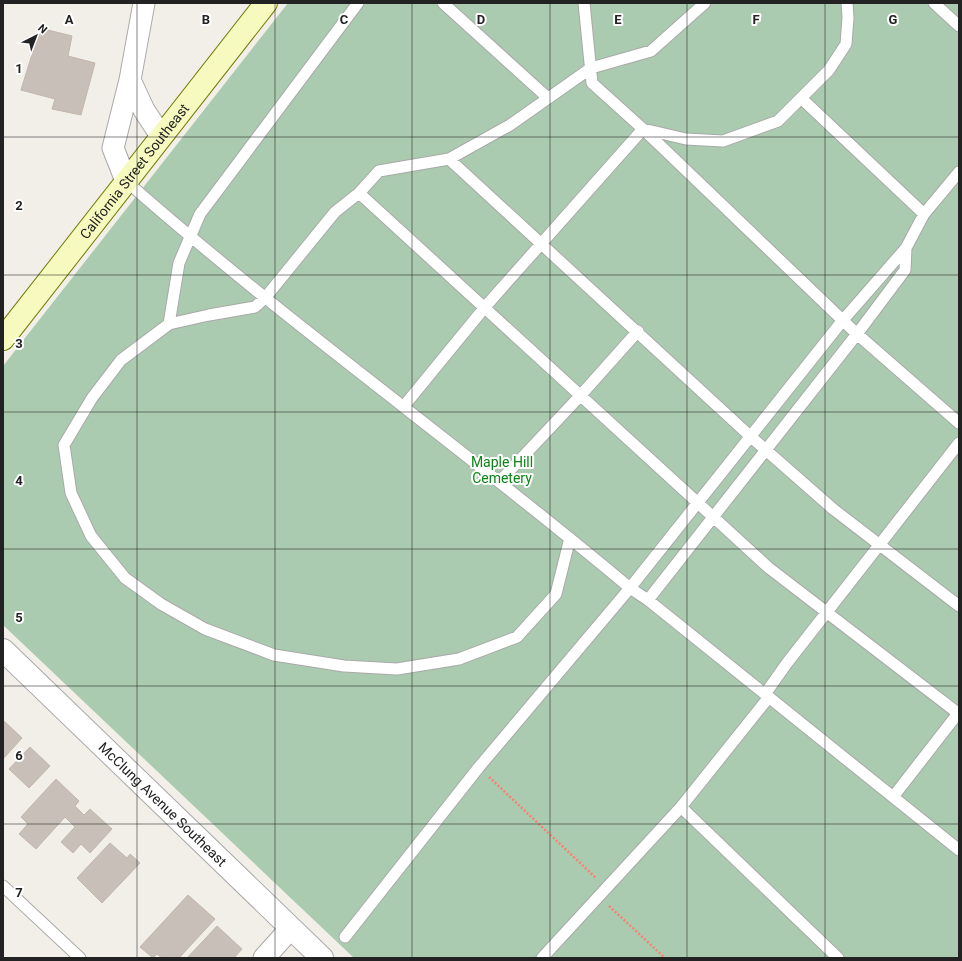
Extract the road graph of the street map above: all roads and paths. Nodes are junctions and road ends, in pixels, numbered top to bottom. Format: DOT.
graph roads {
  1 [pos="144,3"];
  2 [pos="266,3"];
  3 [pos="358,3"];
  4 [pos="443,3"];
  5 [pos="584,3"];
  6 [pos="705,3"];
  7 [pos="847,3"];
  8 [pos="934,3"];
  9 [pos="959,26"];
  10 [pos="591,68"];
  11 [pos="130,80"];
  12 [pos="548,98"];
  13 [pos="801,98"];
  14 [pos="643,129"];
  15 [pos="161,136"];
  16 [pos="449,159"];
  17 [pos="959,172"];
  18 [pos="126,180"];
  19 [pos="359,192"];
  20 [pos="924,214"];
  21 [pos="190,237"];
  22 [pos="541,243"];
  23 [pos="906,248"];
  24 [pos="265,298"];
  25 [pos="485,307"];
  26 [pos="843,320"];
  27 [pos="169,324"];
  28 [pos="638,331"];
  29 [pos="857,334"];
  30 [pos="3,339"];
  31 [pos="580,396"];
  32 [pos="404,406"];
  33 [pos="959,423"];
  34 [pos="750,436"];
  35 [pos="959,443"];
  36 [pos="765,449"];
  37 [pos="500,481"];
  38 [pos="696,503"];
  39 [pos="712,517"];
  40 [pos="570,538"];
  41 [pos="880,544"];
  42 [pos="630,588"];
  43 [pos="648,600"];
  44 [pos="959,606"];
  45 [pos="827,611"];
  46 [pos="3,650"];
  47 [pos="767,696"];
  48 [pos="959,713"];
  49 [pos="479,767"];
  50 [pos="893,797"];
  51 [pos="680,807"];
  52 [pos="959,850"];
  53 [pos="3,886"];
  54 [pos="606,888"];
  55 [pos="598,897"];
  56 [pos="290,928"];
  57 [pos="345,937"];
  58 [pos="80,958"];
  59 [pos="264,958"];
  60 [pos="322,958"];
  61 [pos="542,958"];
  62 [pos="665,958"];
  63 [pos="838,958"];
  1 -- 11 [label="street"];
  2 -- 15 [label="main road, California Street Southeast"];
  3 -- 21 [label="lane"];
  4 -- 12 [label="lane"];
  5 -- 10 [label="lane"];
  6 -- 10 [label="lane"];
  7 -- 13 [label="lane"];
  8 -- 9 [label="lane"];
  10 -- 12 [label="lane"];
  10 -- 14 [label="lane"];
  11 -- 15 [label="street"];
  11 -- 18 [label="street"];
  12 -- 16 [label="lane"];
  13 -- 14 [label="lane"];
  13 -- 20 [label="lane"];
  14 -- 22 [label="lane"];
  14 -- 26 [label="lane"];
  15 -- 18 [label="main road, California Street Southeast"];
  16 -- 19 [label="lane"];
  16 -- 22 [label="lane"];
  17 -- 20 [label="lane"];
  18 -- 21 [label="lane"];
  18 -- 30 [label="main road, California Street Southeast"];
  19 -- 24 [label="lane"];
  19 -- 25 [label="lane"];
  20 -- 23 [label="lane"];
  21 -- 24 [label="lane"];
  21 -- 27 [label="lane"];
  22 -- 25 [label="lane"];
  22 -- 28 [label="lane"];
  23 -- 26 [label="lane"];
  23 -- 29 [label="lane"];
  24 -- 27 [label="lane"];
  24 -- 32 [label="lane"];
  25 -- 31 [label="lane"];
  25 -- 32 [label="lane"];
  26 -- 29 [label="lane"];
  26 -- 34 [label="lane"];
  27 -- 40 [label="lane"];
  28 -- 31 [label="lane"];
  28 -- 34 [label="lane"];
  29 -- 33 [label="lane"];
  29 -- 36 [label="lane"];
  31 -- 37 [label="lane"];
  31 -- 38 [label="lane"];
  32 -- 37 [label="lane"];
  34 -- 36 [label="lane"];
  34 -- 38 [label="lane"];
  35 -- 41 [label="lane"];
  36 -- 39 [label="lane"];
  36 -- 41 [label="lane"];
  37 -- 40 [label="lane"];
  38 -- 39 [label="lane"];
  38 -- 42 [label="lane"];
  39 -- 43 [label="lane"];
  39 -- 45 [label="lane"];
  40 -- 42 [label="lane"];
  41 -- 44 [label="lane"];
  41 -- 45 [label="lane"];
  42 -- 43 [label="lane"];
  42 -- 49 [label="lane"];
  43 -- 47 [label="lane"];
  45 -- 47 [label="lane"];
  45 -- 48 [label="lane"];
  46 -- 56 [label="street, McClung Avenue Southeast"];
  47 -- 50 [label="lane"];
  47 -- 51 [label="lane"];
  48 -- 50 [label="lane"];
  49 -- 54 [label="path"];
  49 -- 57 [label="lane"];
  50 -- 52 [label="lane"];
  51 -- 54 [label="lane"];
  51 -- 63 [label="lane"];
  53 -- 58 [label="lane"];
  54 -- 55 [label="lane"];
  55 -- 61 [label="lane"];
  55 -- 62 [label="path"];
  56 -- 59 [label="street"];
  56 -- 60 [label="street, McClung Avenue Southeast"];
}
